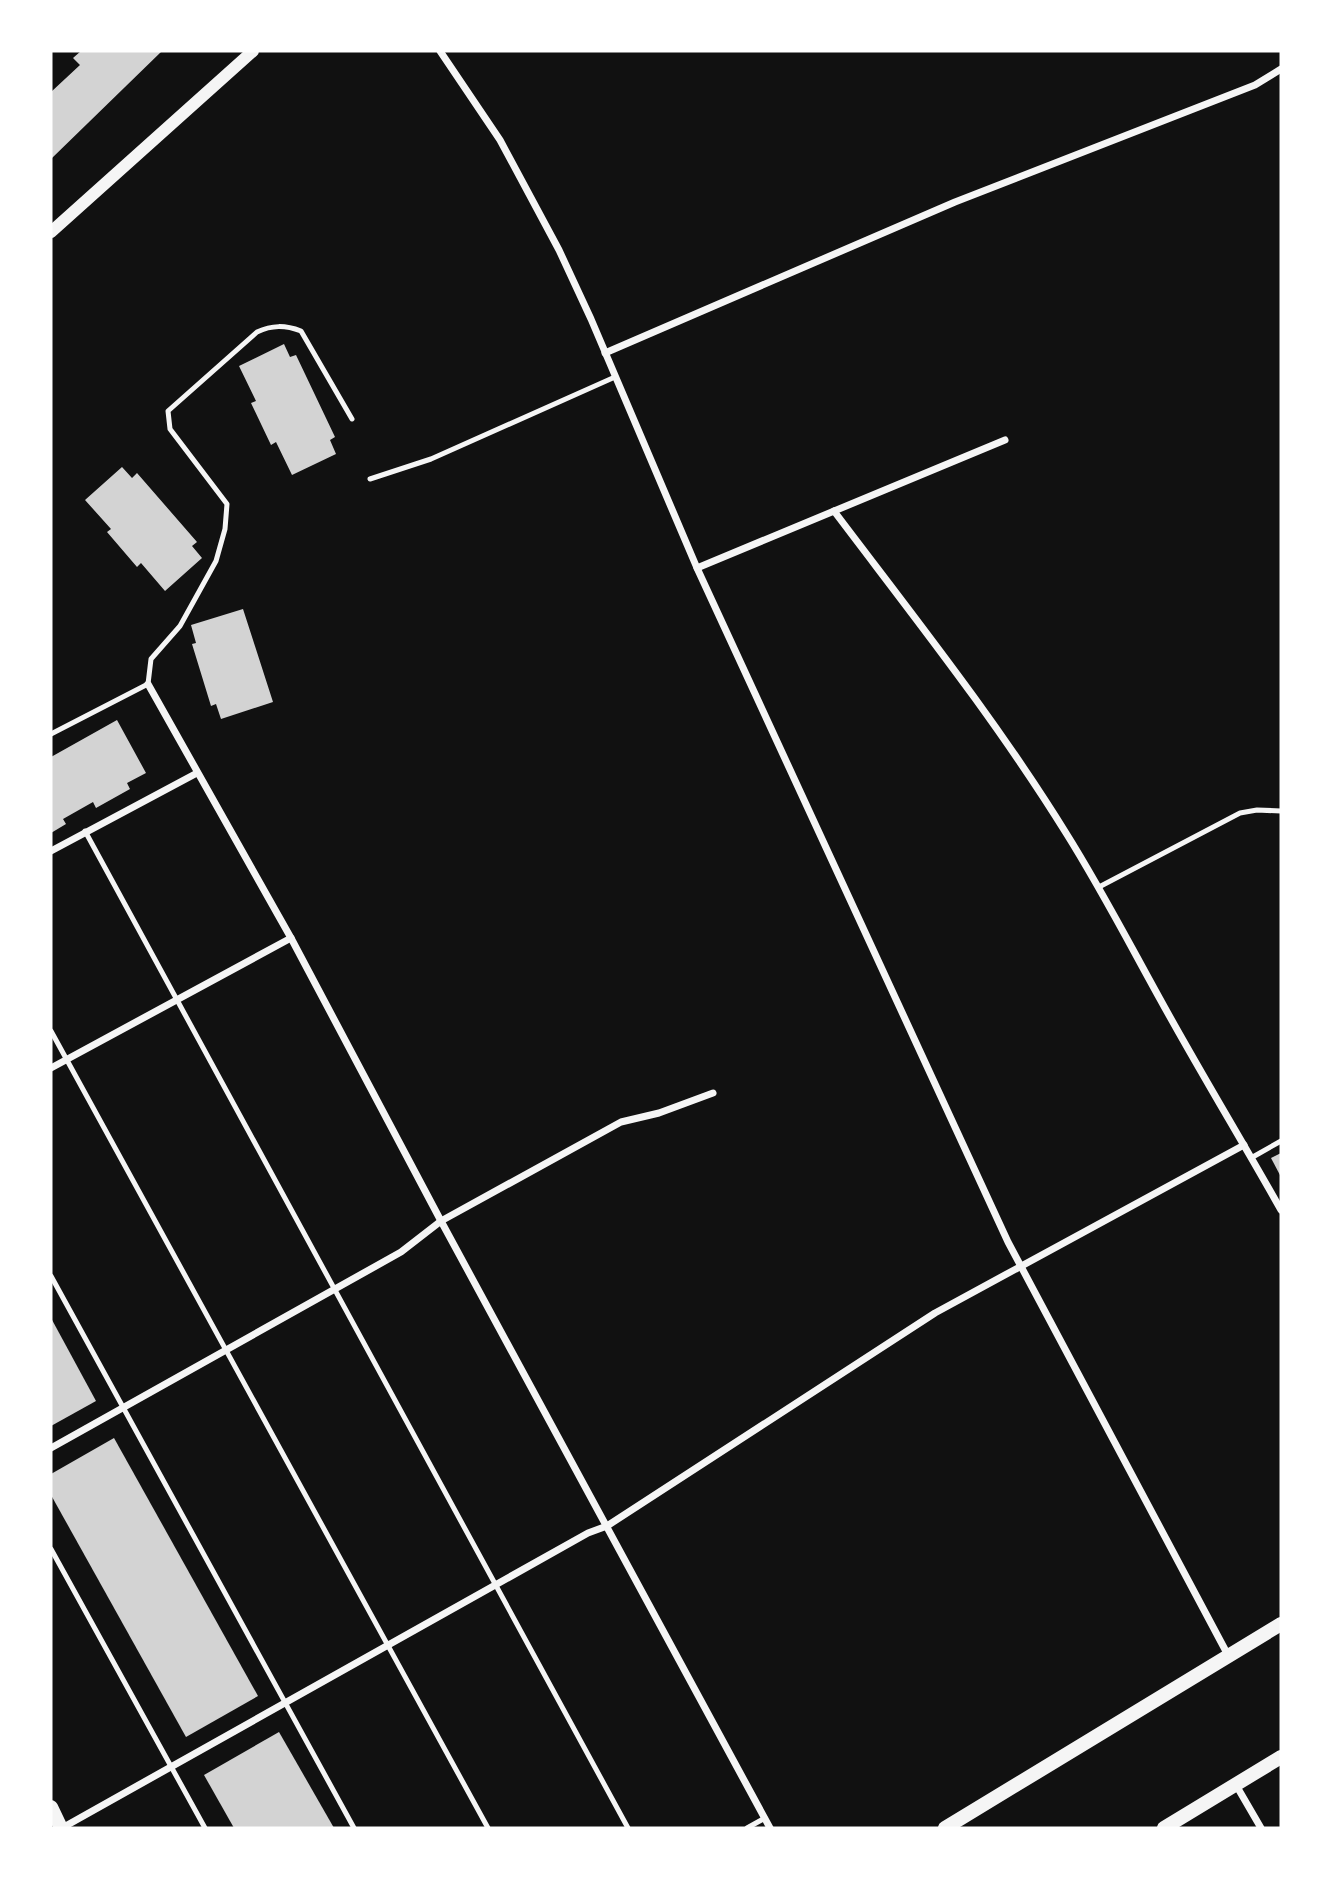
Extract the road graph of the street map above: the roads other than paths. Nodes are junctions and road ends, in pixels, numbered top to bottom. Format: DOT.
graph roads {
  1 [pos="253,51"];
  2 [pos="440,51"];
  3 [pos="1281,69"];
  4 [pos="53,226"];
  5 [pos="606,353"];
  6 [pos="615,377"];
  7 [pos="352,419"];
  8 [pos="1005,440"];
  9 [pos="370,479"];
  10 [pos="834,511"];
  11 [pos="697,568"];
  12 [pos="148,684"];
  13 [pos="51,734"];
  14 [pos="197,773"];
  15 [pos="1281,811"];
  16 [pos="85,831"];
  17 [pos="51,851"];
  18 [pos="1099,887"];
  19 [pos="291,938"];
  20 [pos="177,1000"];
  21 [pos="51,1031"];
  22 [pos="66,1060"];
  23 [pos="51,1068"];
  24 [pos="713,1093"];
  25 [pos="1281,1141"];
  26 [pos="1244,1145"];
  27 [pos="1251,1158"];
  28 [pos="1281,1210"];
  29 [pos="441,1221"];
  30 [pos="1020,1266"];
  31 [pos="51,1276"];
  32 [pos="334,1289"];
  33 [pos="226,1350"];
  34 [pos="123,1408"];
  35 [pos="51,1448"];
  36 [pos="607,1526"];
  37 [pos="51,1549"];
  38 [pos="496,1586"];
  39 [pos="1281,1624"];
  40 [pos="388,1647"];
  41 [pos="1229,1657"];
  42 [pos="285,1703"];
  43 [pos="1281,1757"];
  44 [pos="172,1767"];
  45 [pos="1235,1785"];
  46 [pos="51,1807"];
  47 [pos="765,1818"];
  48 [pos="61,1828"];
  49 [pos="205,1828"];
  50 [pos="354,1828"];
  51 [pos="488,1828"];
  52 [pos="628,1828"];
  53 [pos="747,1828"];
  54 [pos="770,1828"];
  55 [pos="945,1828"];
  56 [pos="1164,1828"];
  57 [pos="1261,1828"];
  1 -- 4 [label="street"];
  2 -- 5 [label="street"];
  3 -- 5 [label="street"];
  5 -- 6 [label="street"];
  6 -- 9 [label="lane"];
  6 -- 11 [label="street"];
  7 -- 12 [label="lane"];
  8 -- 10 [label="street"];
  10 -- 11 [label="street"];
  10 -- 18 [label="street"];
  11 -- 30 [label="street"];
  12 -- 13 [label="lane"];
  12 -- 14 [label="street"];
  14 -- 16 [label="street"];
  14 -- 19 [label="street"];
  15 -- 18 [label="lane"];
  16 -- 17 [label="street"];
  16 -- 20 [label="lane"];
  18 -- 26 [label="street"];
  19 -- 20 [label="street"];
  19 -- 29 [label="street"];
  20 -- 22 [label="street"];
  20 -- 32 [label="lane"];
  21 -- 22 [label="lane"];
  22 -- 23 [label="street"];
  22 -- 33 [label="lane"];
  24 -- 29 [label="street"];
  25 -- 27 [label="lane"];
  26 -- 27 [label="street"];
  26 -- 30 [label="street"];
  27 -- 28 [label="street"];
  29 -- 32 [label="street"];
  29 -- 36 [label="street"];
  30 -- 36 [label="street"];
  30 -- 41 [label="street"];
  31 -- 34 [label="lane"];
  32 -- 33 [label="street"];
  32 -- 38 [label="lane"];
  33 -- 34 [label="street"];
  33 -- 40 [label="lane"];
  34 -- 35 [label="street"];
  34 -- 42 [label="lane"];
  36 -- 38 [label="street"];
  36 -- 47 [label="street"];
  37 -- 44 [label="lane"];
  38 -- 40 [label="street"];
  38 -- 52 [label="lane"];
  39 -- 41 [label="main road"];
  40 -- 42 [label="street"];
  40 -- 51 [label="lane"];
  41 -- 55 [label="main road"];
  42 -- 44 [label="street"];
  42 -- 50 [label="lane"];
  43 -- 45 [label="main road"];
  44 -- 48 [label="street"];
  44 -- 49 [label="lane"];
  45 -- 56 [label="main road"];
  45 -- 57 [label="street"];
  46 -- 48 [label="main road"];
  47 -- 53 [label="lane"];
  47 -- 54 [label="street"];
}
